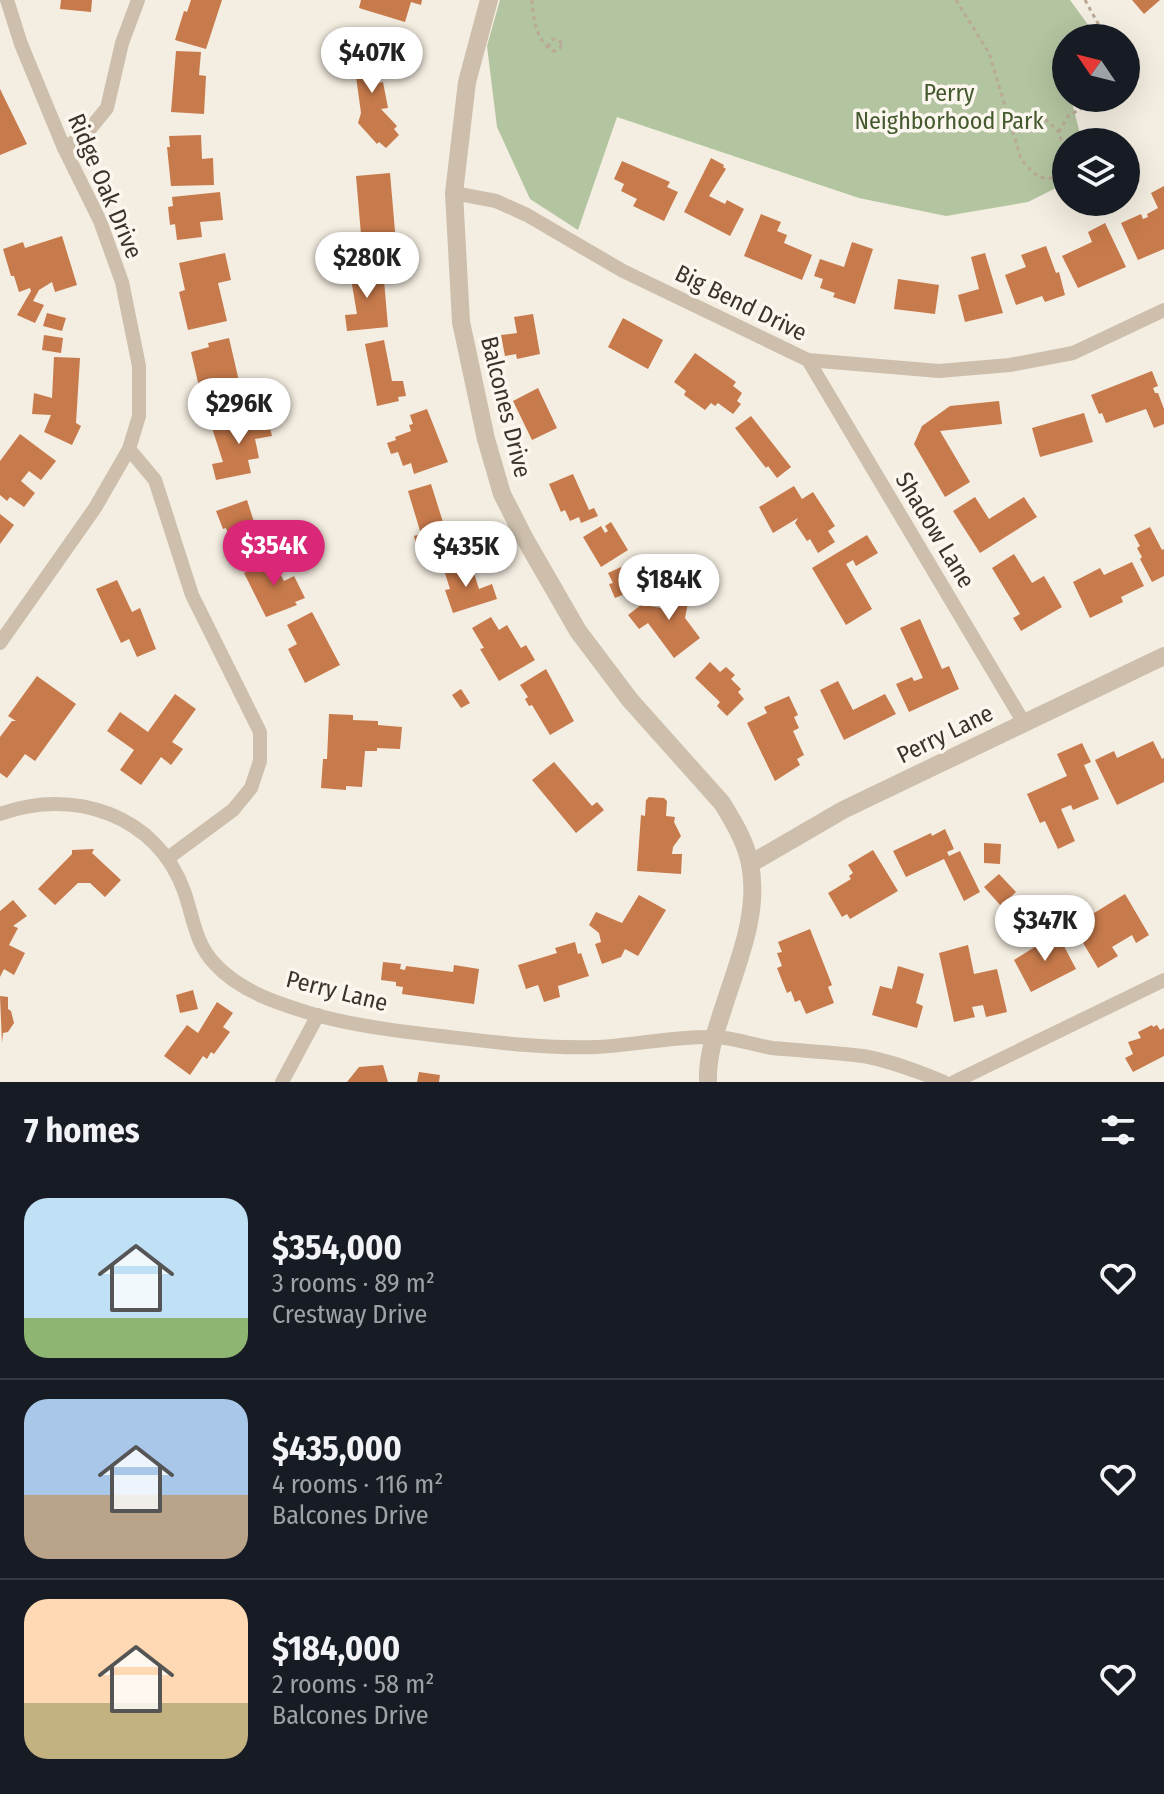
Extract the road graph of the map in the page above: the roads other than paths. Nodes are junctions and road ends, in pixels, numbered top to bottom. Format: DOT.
graph roads {
  1 [pos="7,0"];
  2 [pos="138,0"];
  3 [pos="489,0"];
  4 [pos="64,148"];
  5 [pos="454,193"];
  6 [pos="1164,310"];
  7 [pos="808,360"];
  8 [pos="129,449"];
  9 [pos="0,643"];
  10 [pos="1164,656"];
  11 [pos="1024,723"];
  12 [pos="0,814"];
  13 [pos="168,858"];
  14 [pos="750,864"];
  15 [pos="1164,980"];
  16 [pos="318,1015"];
  17 [pos="714,1037"];
  18 [pos="282,1082"];
  19 [pos="708,1082"];
  20 [pos="944,1082"];
  21 [pos="954,1082"];
  1 -- 4 [label="street, Ridge Oak Drive"];
  2 -- 4 [label="street"];
  3 -- 5 [label="street, Balcones Drive"];
  4 -- 8 [label="street, Ridge Oak Drive"];
  5 -- 7 [label="street, Big Bend Drive"];
  5 -- 14 [label="street, Balcones Drive"];
  6 -- 7 [label="street, Big Bend Drive"];
  7 -- 11 [label="street, Shadow Lane"];
  8 -- 9 [label="street, Ridge Oak Drive"];
  8 -- 13 [label="street"];
  10 -- 11 [label="street, Perry Lane"];
  11 -- 14 [label="street, Perry Lane"];
  12 -- 13 [label="street, Perry Lane"];
  13 -- 16 [label="street, Perry Lane"];
  14 -- 17 [label="street, Balcones Drive"];
  15 -- 21 [label="street"];
  16 -- 17 [label="street, Perry Lane"];
  16 -- 18 [label="street"];
  17 -- 19 [label="street, Balcones Drive"];
  17 -- 20 [label="street, Perry Lane"];
}
